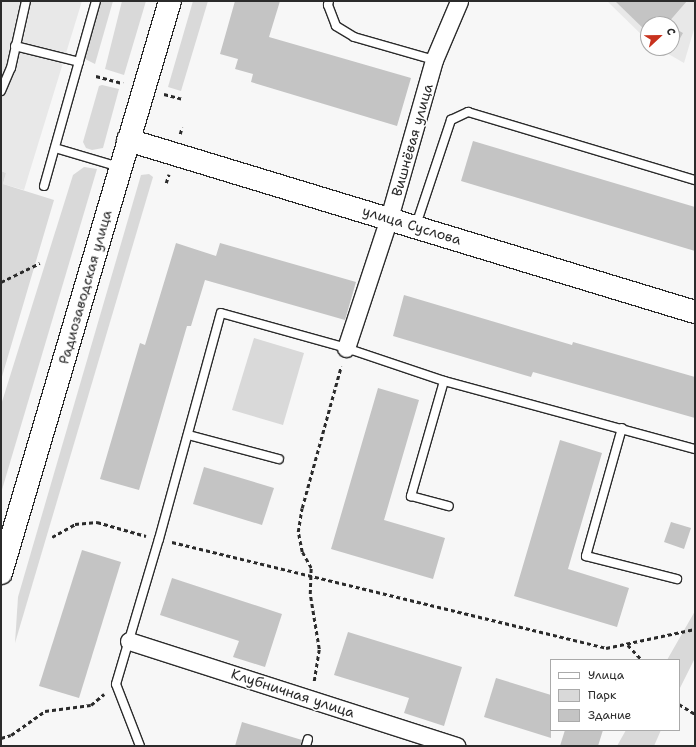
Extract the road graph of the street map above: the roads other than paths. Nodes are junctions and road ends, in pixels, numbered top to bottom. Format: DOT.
graph roads {
  1 [pos="26,1"];
  2 [pos="96,1"];
  3 [pos="170,1"];
  4 [pos="329,1"];
  5 [pos="459,1"];
  6 [pos="15,46"];
  7 [pos="434,60"];
  8 [pos="79,62"];
  9 [pos="1,91"];
  10 [pos="128,140"];
  11 [pos="55,148"];
  12 [pos="120,167"];
  13 [pos="695,180"];
  14 [pos="44,186"];
  15 [pos="389,218"];
  16 [pos="416,225"];
  17 [pos="695,312"];
  18 [pos="346,348"];
  19 [pos="444,381"];
  20 [pos="622,428"];
  21 [pos="188,435"];
  22 [pos="695,449"];
  23 [pos="279,459"];
  24 [pos="449,506"];
  25 [pos="1,573"];
  26 [pos="676,579"];
  27 [pos="129,641"];
  28 [pos="429,742"];
  29 [pos="140,746"];
  30 [pos="457,746"];
  1 -- 6 [label="lane"];
  2 -- 8 [label="lane"];
  3 -- 10 [label="street, Радиозаводская улица"];
  4 -- 7 [label="lane"];
  5 -- 7 [label="street, Вишнёвая улица"];
  6 -- 8 [label="lane"];
  6 -- 9 [label="lane"];
  7 -- 15 [label="street, Вишнёвая улица"];
  8 -- 11 [label="lane"];
  10 -- 12 [label="street, Радиозаводская улица"];
  10 -- 15 [label="street, улица Суслова"];
  11 -- 12 [label="lane"];
  11 -- 14 [label="lane"];
  12 -- 25 [label="street, Радиозаводская улица"];
  13 -- 16 [label="lane"];
  15 -- 16 [label="street, улица Суслова"];
  15 -- 18 [label="street, Вишнёвая улица"];
  16 -- 17 [label="street, улица Суслова"];
  18 -- 19 [label="lane"];
  18 -- 21 [label="lane"];
  19 -- 20 [label="lane"];
  19 -- 24 [label="lane"];
  20 -- 22 [label="lane"];
  20 -- 26 [label="lane"];
  21 -- 23 [label="lane"];
  21 -- 27 [label="lane"];
  27 -- 28 [label="street, Клубничная улица"];
  27 -- 29 [label="lane"];
  28 -- 30 [label="street, Клубничная улица"];
}
